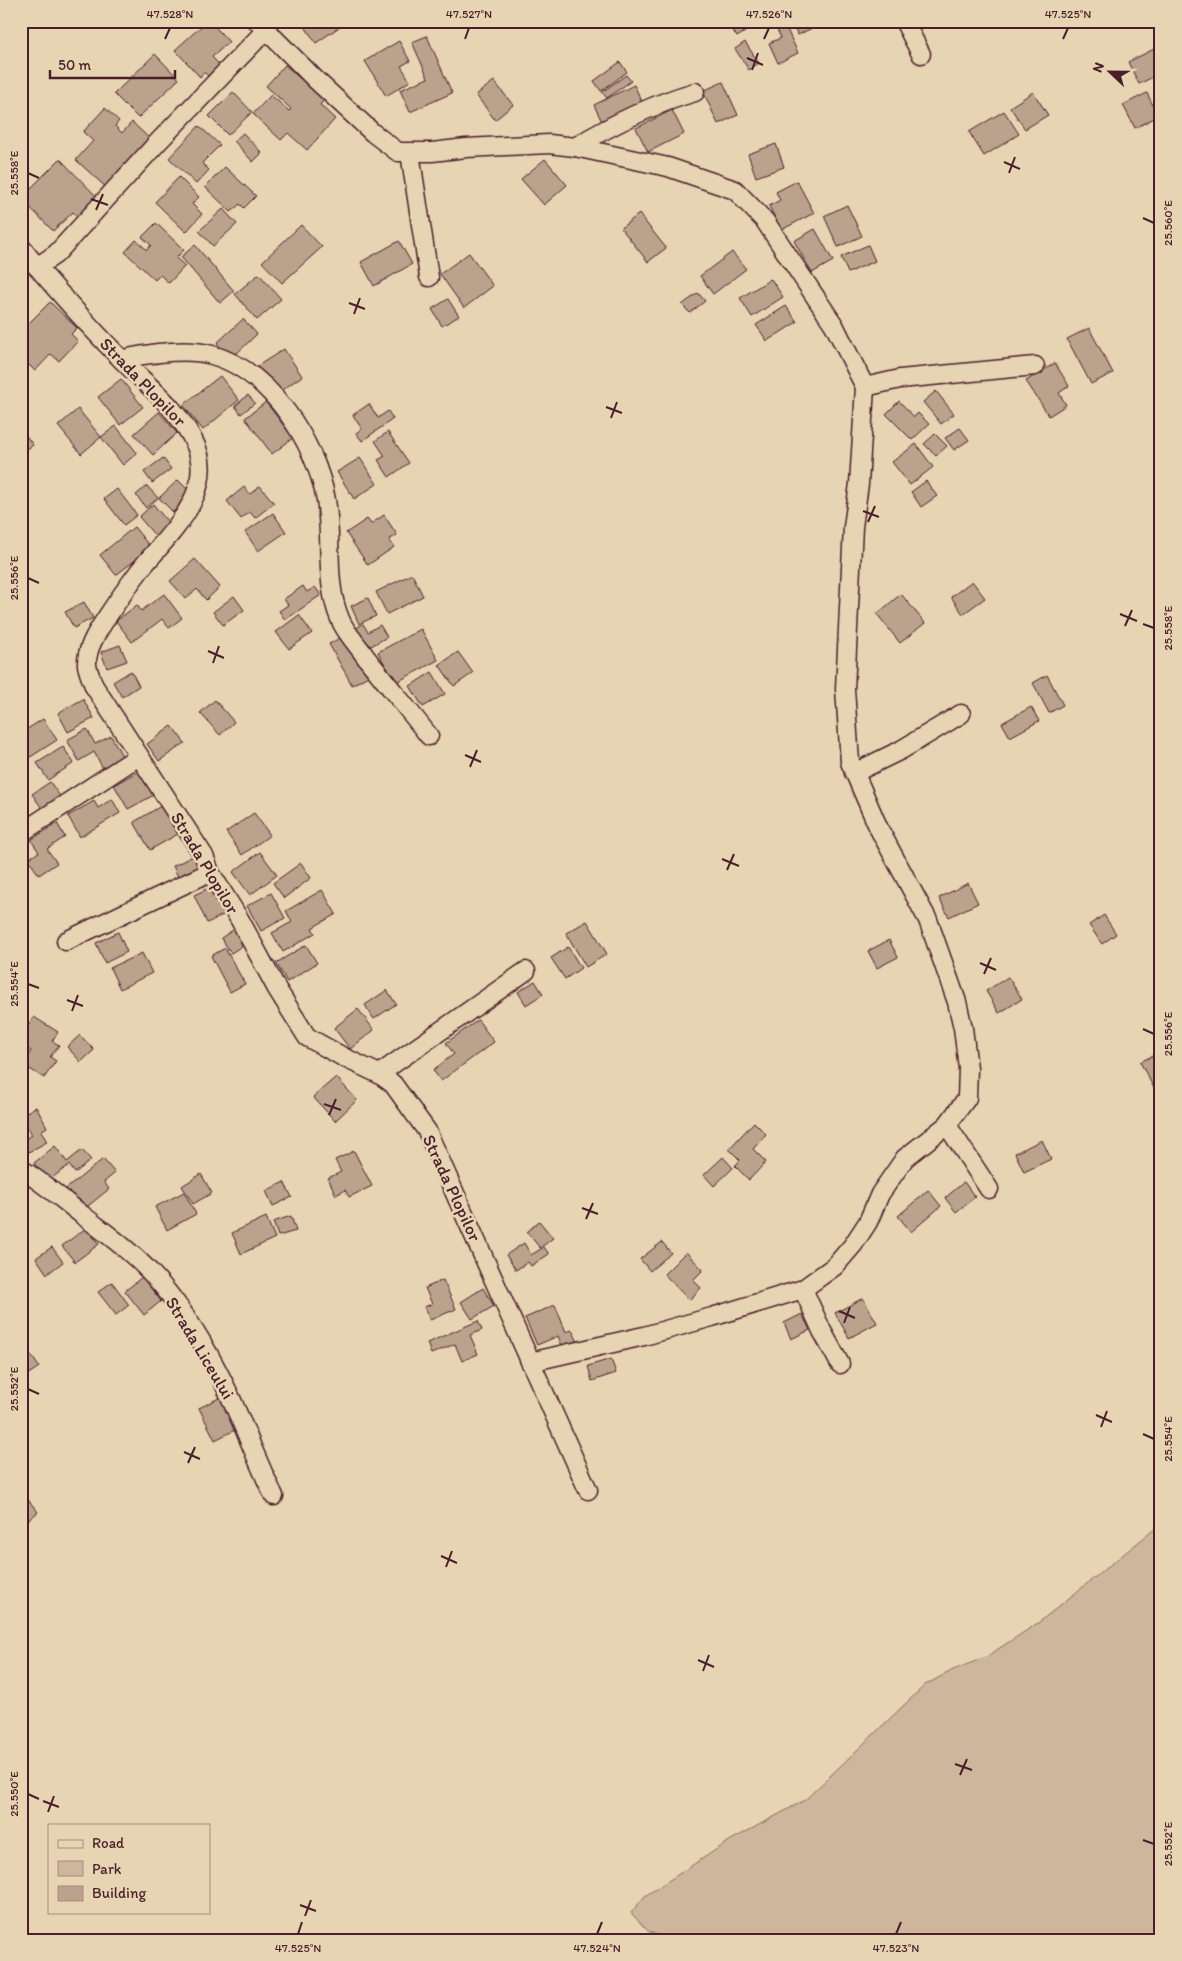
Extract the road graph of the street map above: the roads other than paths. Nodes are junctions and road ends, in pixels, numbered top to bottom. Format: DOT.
graph roads {
  1 [pos="904,21"];
  2 [pos="261,26"];
  3 [pos="921,54"];
  4 [pos="695,92"];
  5 [pos="575,147"];
  6 [pos="410,152"];
  7 [pos="21,247"];
  8 [pos="37,267"];
  9 [pos="429,277"];
  10 [pos="122,360"];
  11 [pos="1035,366"];
  12 [pos="865,387"];
  13 [pos="961,714"];
  14 [pos="429,736"];
  15 [pos="139,756"];
  16 [pos="854,773"];
  17 [pos="21,833"];
  18 [pos="210,872"];
  19 [pos="66,941"];
  20 [pos="526,971"];
  21 [pos="379,1074"];
  22 [pos="946,1124"];
  23 [pos="21,1169"];
  24 [pos="989,1189"];
  25 [pos="803,1289"];
  26 [pos="530,1362"];
  27 [pos="840,1364"];
  28 [pos="588,1490"];
  29 [pos="274,1496"];
  1 -- 3 [label="street"];
  2 -- 6 [label="street"];
  2 -- 8 [label="street"];
  4 -- 5 [label="street"];
  5 -- 6 [label="street"];
  5 -- 12 [label="street"];
  6 -- 9 [label="street"];
  7 -- 8 [label="street, Strada Plopilor"];
  8 -- 10 [label="street, Strada Plopilor"];
  10 -- 14 [label="street"];
  10 -- 15 [label="street, Strada Plopilor"];
  11 -- 12 [label="street"];
  12 -- 16 [label="street"];
  13 -- 16 [label="street"];
  15 -- 17 [label="street"];
  15 -- 18 [label="street, Strada Plopilor"];
  16 -- 22 [label="street"];
  18 -- 19 [label="street"];
  18 -- 21 [label="street, Strada Plopilor"];
  20 -- 21 [label="street"];
  21 -- 26 [label="street, Strada Plopilor"];
  22 -- 24 [label="street"];
  22 -- 25 [label="street"];
  23 -- 29 [label="street, Strada Liceului"];
  25 -- 26 [label="street"];
  25 -- 27 [label="street"];
  26 -- 28 [label="street, Strada Plopilor"];
}
